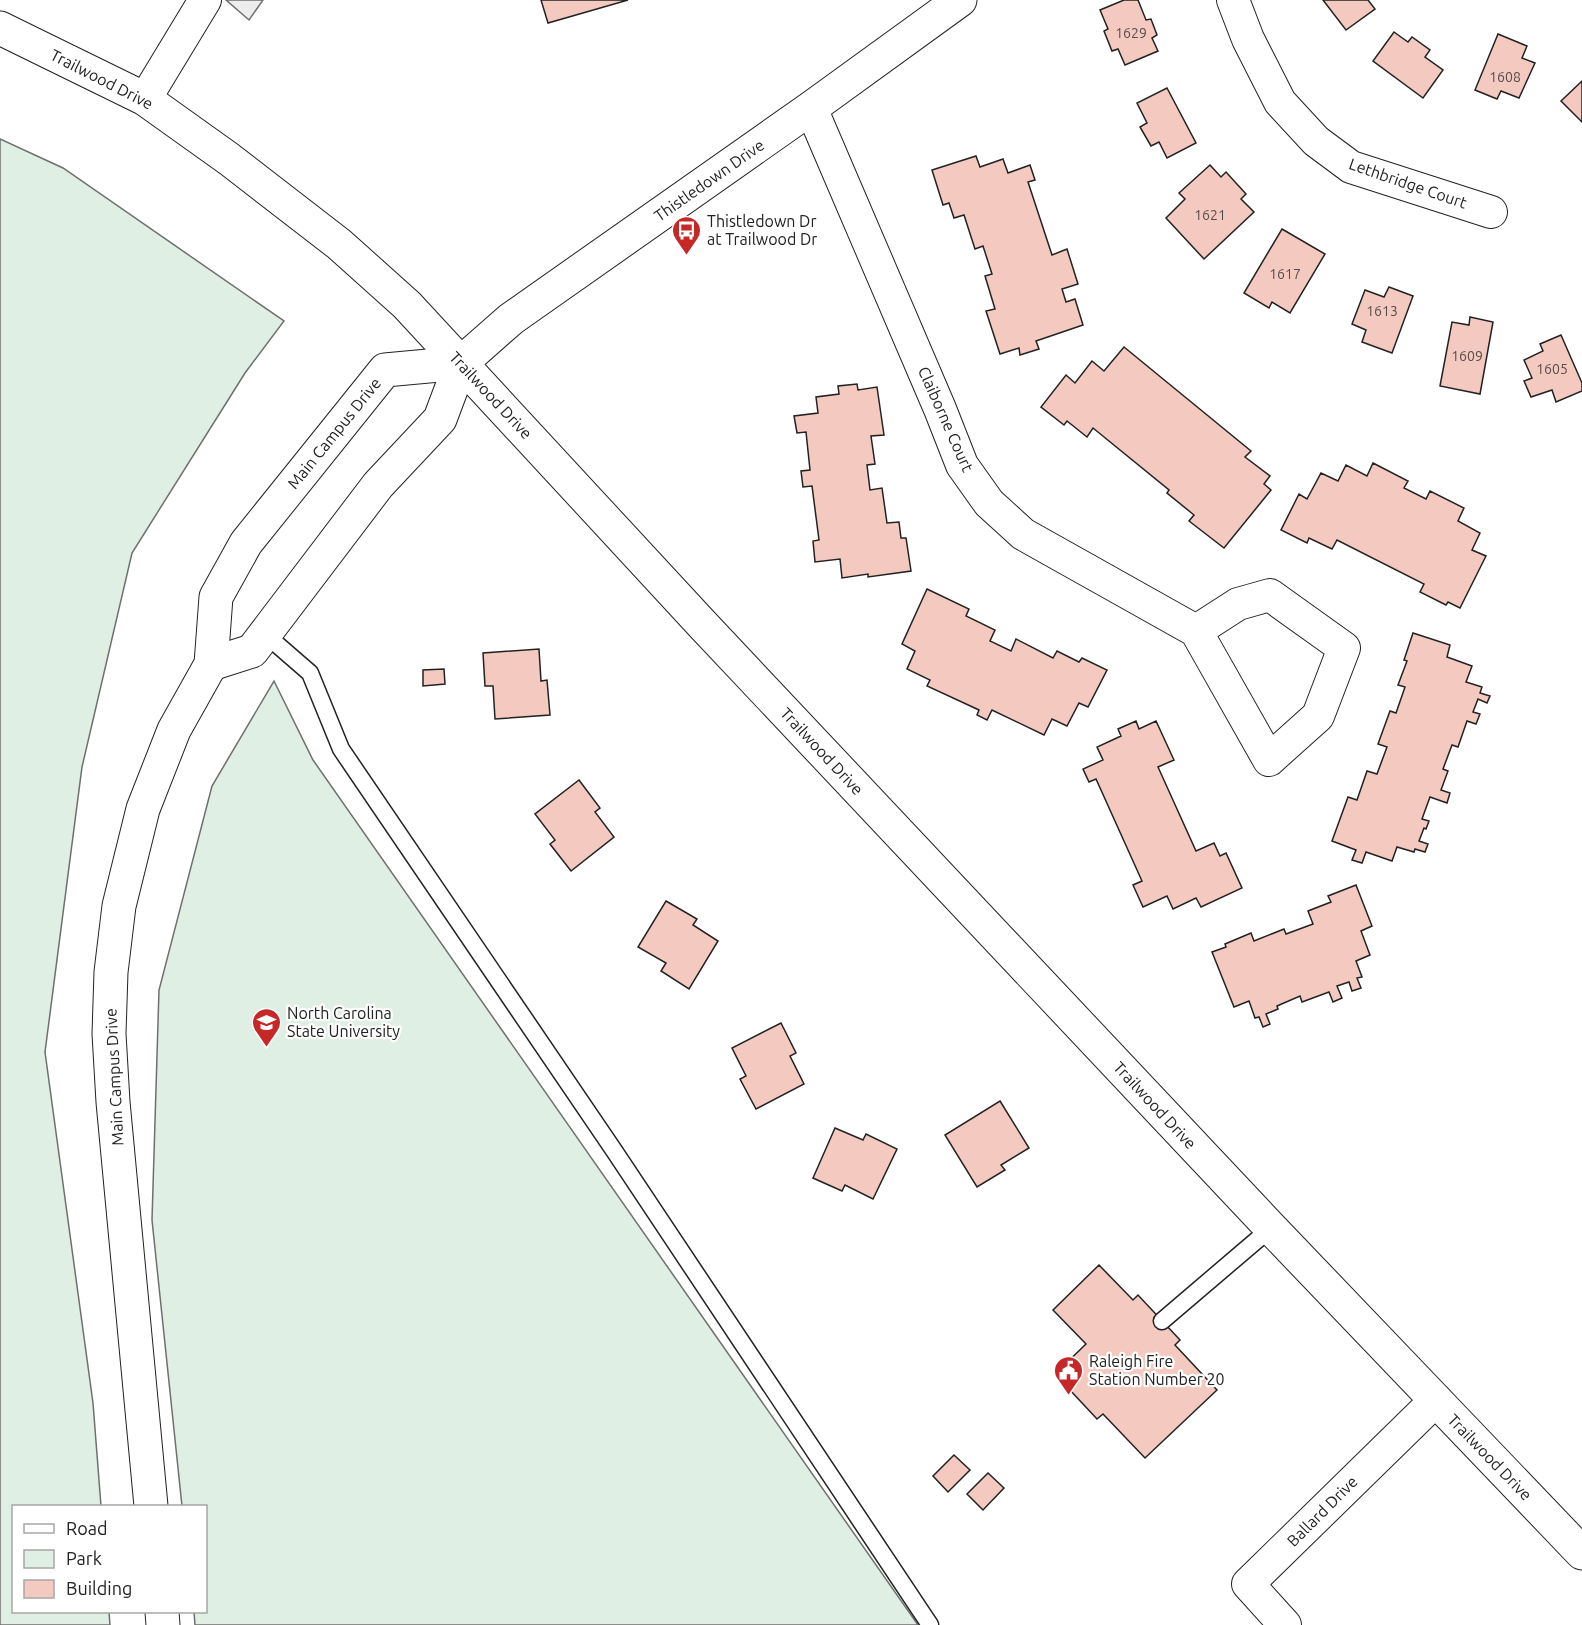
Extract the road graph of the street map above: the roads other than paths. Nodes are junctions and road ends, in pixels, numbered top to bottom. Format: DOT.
graph roads {
  1 [pos="205,0"];
  2 [pos="960,0"];
  3 [pos="1233,0"];
  4 [pos="0,28"];
  5 [pos="145,99"];
  6 [pos="811,108"];
  7 [pos="1491,212"];
  8 [pos="461,363"];
  9 [pos="1196,631"];
  10 [pos="264,634"];
  11 [pos="211,664"];
  12 [pos="1271,1227"];
  13 [pos="1162,1321"];
  14 [pos="1436,1400"];
  15 [pos="151,1505"];
  16 [pos="1582,1552"];
  17 [pos="930,1625"];
  18 [pos="1285,1625"];
  1 -- 5 [label="street"];
  2 -- 6 [label="main road, Thistledown Drive"];
  3 -- 7 [label="street, Lethbridge Court"];
  4 -- 5 [label="main road, Trailwood Drive"];
  5 -- 8 [label="main road, Trailwood Drive"];
  6 -- 8 [label="main road, Thistledown Drive"];
  6 -- 9 [label="street, Claiborne Court"];
  8 -- 10 [label="main road"];
  8 -- 11 [label="main road, Main Campus Drive"];
  8 -- 12 [label="main road, Trailwood Drive"];
  9 -- 9 [label="street"];
  10 -- 11 [label="main road"];
  10 -- 17 [label="lane"];
  11 -- 15 [label="main road, Main Campus Drive"];
  12 -- 13 [label="lane"];
  12 -- 14 [label="main road, Trailwood Drive"];
  14 -- 16 [label="main road, Trailwood Drive"];
  14 -- 18 [label="street, Ballard Drive"];
}
